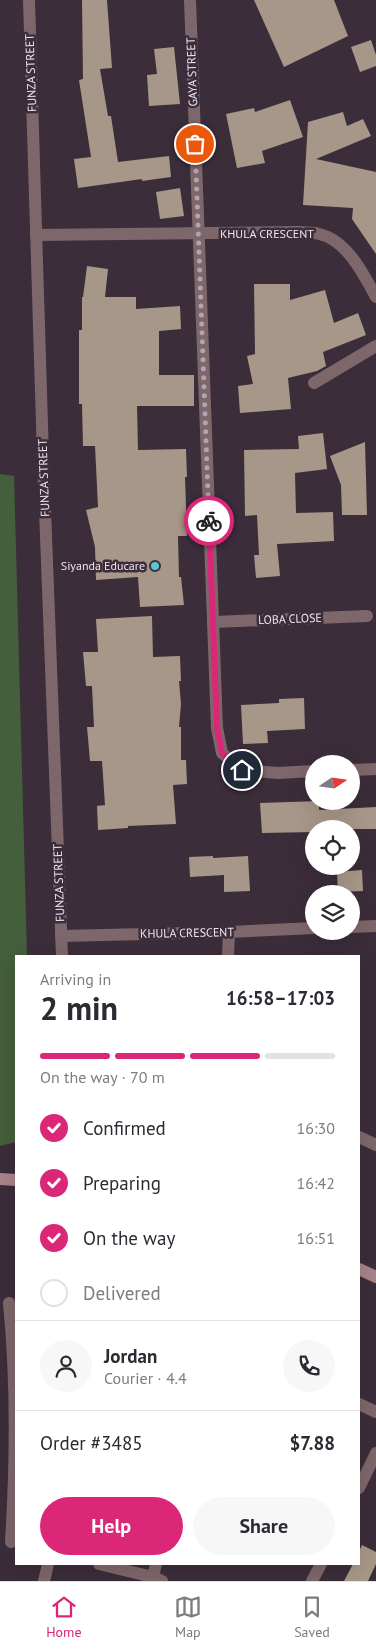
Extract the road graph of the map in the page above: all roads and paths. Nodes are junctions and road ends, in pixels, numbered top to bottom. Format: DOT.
graph roads {
  1 [pos="28,0"];
  2 [pos="190,0"];
  3 [pos="199,234"];
  4 [pos="36,235"];
  5 [pos="376,297"];
  6 [pos="376,346"];
  7 [pos="314,383"];
  8 [pos="367,616"];
  9 [pos="212,622"];
  10 [pos="376,769"];
  11 [pos="360,770"];
  12 [pos="305,772"];
  13 [pos="376,926"];
  14 [pos="360,927"];
  15 [pos="305,928"];
  16 [pos="229,932"];
  17 [pos="61,936"];
  18 [pos="62,955"];
  19 [pos="228,955"];
  20 [pos="360,1137"];
  21 [pos="376,1145"];
  22 [pos="0,1179"];
  23 [pos="15,1180"];
  24 [pos="360,1269"];
  25 [pos="376,1277"];
  26 [pos="8,1304"];
  27 [pos="15,1384"];
  28 [pos="360,1404"];
  29 [pos="376,1412"];
  30 [pos="15,1441"];
  31 [pos="376,1453"];
  32 [pos="360,1486"];
  33 [pos="9,1542"];
  34 [pos="48,1565"];
  35 [pos="103,1565"];
  36 [pos="156,1565"];
  37 [pos="320,1565"];
  38 [pos="158,1579"];
  39 [pos="44,1581"];
  40 [pos="312,1581"];
  1 -- 4 [label="street, FUNZA STREET"];
  2 -- 3 [label="street, GAYA STREET"];
  3 -- 4 [label="street, KHULA CRESCENT"];
  3 -- 5 [label="street, KHULA CRESCENT"];
  3 -- 9 [label="street, GAYA STREET"];
  4 -- 17 [label="street, FUNZA STREET"];
  6 -- 7 [label="street"];
  8 -- 9 [label="street, LOBA CLOSE"];
  9 -- 12 [label="street, GAYA STREET"];
  10 -- 11 [label="street"];
  13 -- 14 [label="street"];
  15 -- 16 [label="street, KHULA CRESCENT"];
  16 -- 17 [label="street, KHULA CRESCENT"];
  16 -- 19 [label="street"];
  17 -- 18 [label="street, FUNZA STREET"];
  20 -- 21 [label="street"];
  22 -- 23 [label="street"];
  24 -- 25 [label="street"];
  26 -- 27 [label="street"];
  28 -- 29 [label="street"];
  30 -- 33 [label="street"];
  31 -- 32 [label="street"];
  34 -- 39 [label="street"];
  35 -- 38 [label="street"];
  36 -- 38 [label="street"];
  37 -- 40 [label="street"];
}
